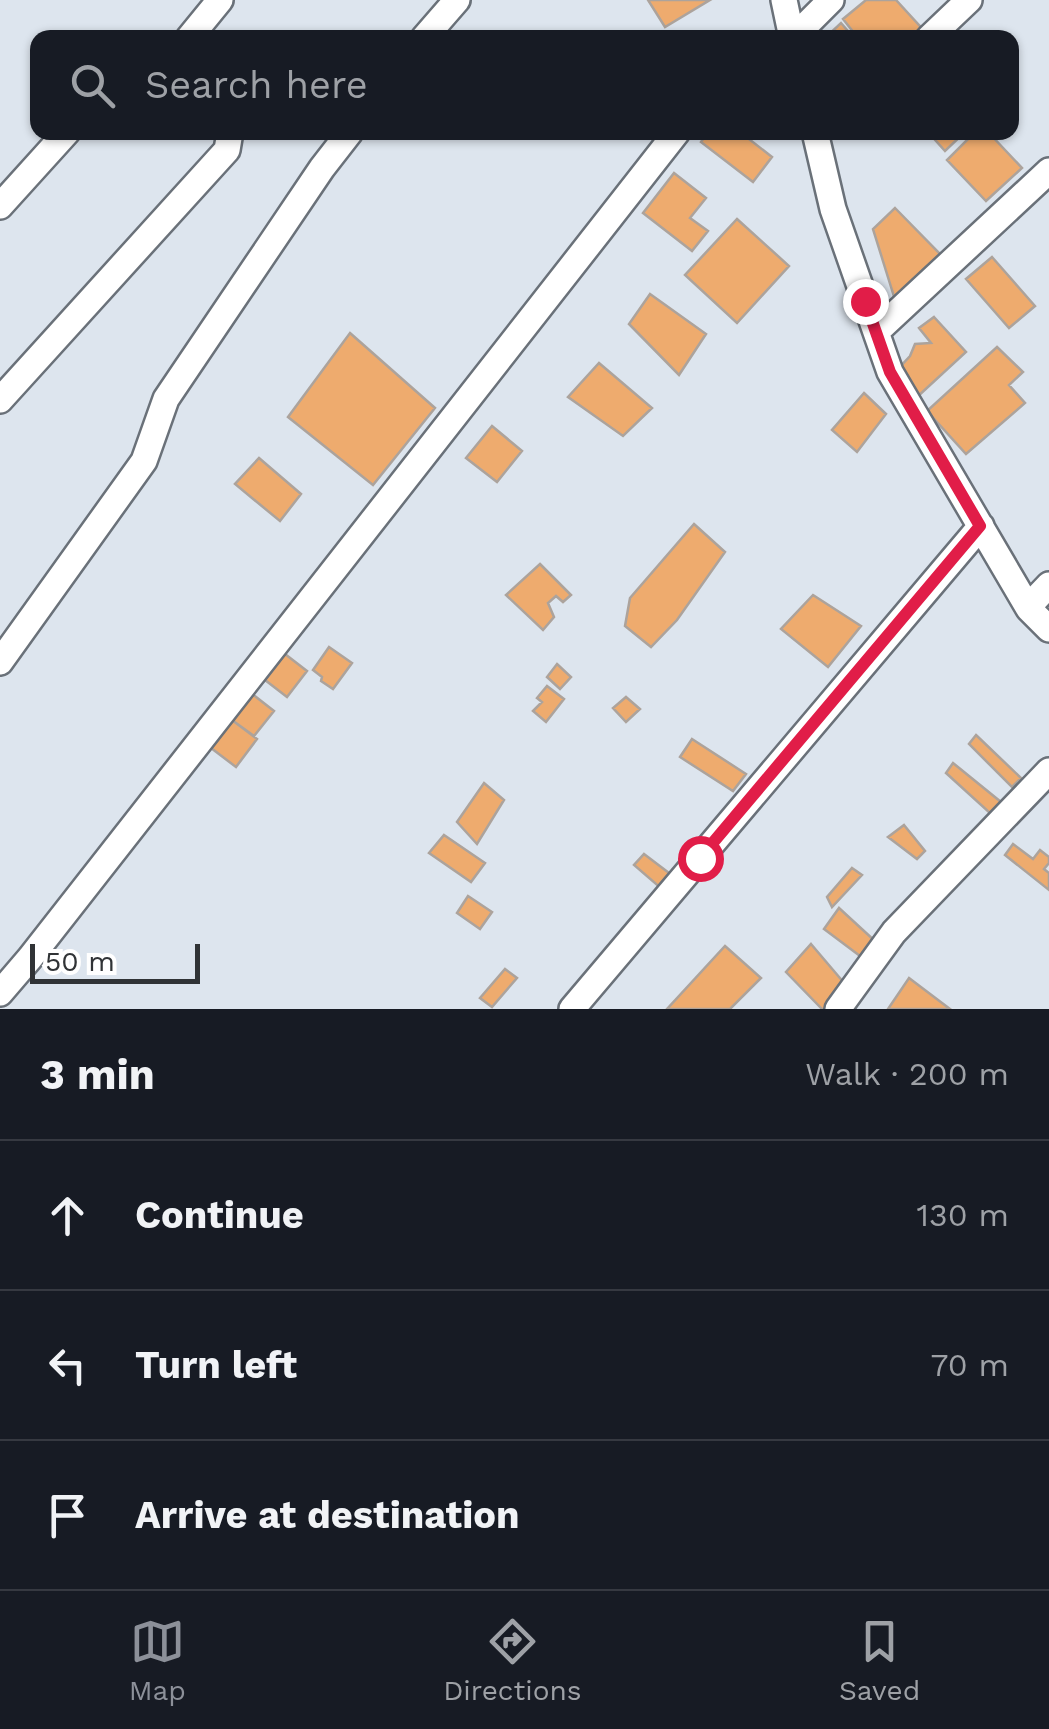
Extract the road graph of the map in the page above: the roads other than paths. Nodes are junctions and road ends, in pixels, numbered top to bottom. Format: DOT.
graph roads {
  1 [pos="220,0"];
  2 [pos="457,0"];
  3 [pos="784,0"];
  4 [pos="831,0"];
  5 [pos="969,0"];
  6 [pos="196,30"];
  7 [pos="431,30"];
  8 [pos="791,30"];
  9 [pos="801,30"];
  10 [pos="937,30"];
  11 [pos="59,140"];
  12 [pos="229,140"];
  13 [pos="344,140"];
  14 [pos="671,140"];
  15 [pos="821,140"];
  16 [pos="1049,171"];
  17 [pos="0,206"];
  18 [pos="876,332"];
  19 [pos="0,400"];
  20 [pos="980,526"];
  21 [pos="1049,585"];
  22 [pos="1028,607"];
  23 [pos="1049,629"];
  24 [pos="0,662"];
  25 [pos="1049,771"];
  26 [pos="0,992"];
  27 [pos="572,1009"];
  28 [pos="838,1009"];
  1 -- 6 [label="street"];
  2 -- 7 [label="street"];
  3 -- 8 [label="street"];
  4 -- 9 [label="street"];
  5 -- 10 [label="street"];
  11 -- 17 [label="street"];
  12 -- 19 [label="street"];
  13 -- 24 [label="street"];
  14 -- 26 [label="street"];
  15 -- 18 [label="street"];
  16 -- 18 [label="street"];
  18 -- 20 [label="street"];
  20 -- 22 [label="street"];
  20 -- 27 [label="street"];
  21 -- 22 [label="street"];
  22 -- 23 [label="street"];
  25 -- 28 [label="street"];
}
